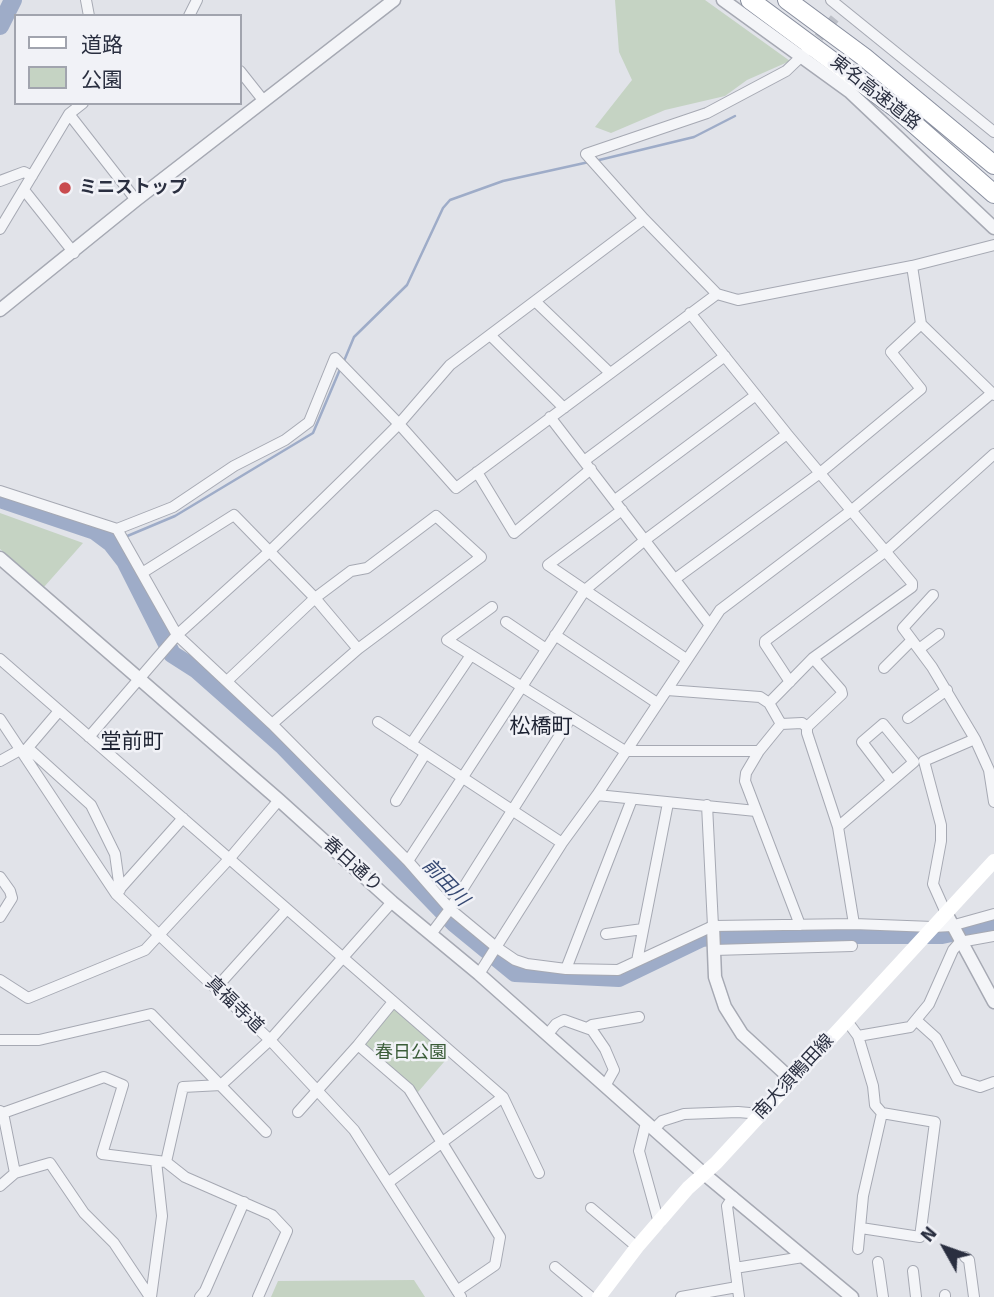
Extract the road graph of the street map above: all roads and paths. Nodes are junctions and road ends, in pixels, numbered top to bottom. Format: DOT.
graph roads {
  1 [pos="394,0"];
  2 [pos="723,0"];
  3 [pos="750,0"];
  4 [pos="786,0"];
  5 [pos="831,0"];
  6 [pos="803,55"];
  7 [pos="242,73"];
  8 [pos="264,100"];
  9 [pos="80,105"];
  10 [pos="69,114"];
  11 [pos="994,132"];
  12 [pos="994,166"];
  13 [pos="32,176"];
  14 [pos="0,181"];
  15 [pos="24,190"];
  16 [pos="994,194"];
  17 [pos="136,200"];
  18 [pos="644,219"];
  19 [pos="994,228"];
  20 [pos="0,229"];
  21 [pos="994,245"];
  22 [pos="74,253"];
  23 [pos="912,266"];
  24 [pos="717,294"];
  25 [pos="536,302"];
  26 [pos="0,310"];
  27 [pos="690,313"];
  28 [pos="921,324"];
  29 [pos="491,336"];
  30 [pos="725,356"];
  31 [pos="610,373"];
  32 [pos="993,394"];
  33 [pos="756,395"];
  34 [pos="564,408"];
  35 [pos="550,417"];
  36 [pos="399,424"];
  37 [pos="787,434"];
  38 [pos="994,454"];
  39 [pos="588,465"];
  40 [pos="477,472"];
  41 [pos="820,472"];
  42 [pos="0,491"];
  43 [pos="615,500"];
  44 [pos="622,510"];
  45 [pos="852,510"];
  46 [pos="117,529"];
  47 [pos="645,540"];
  48 [pos="270,551"];
  49 [pos="886,551"];
  50 [pos="0,558"];
  51 [pos="142,573"];
  52 [pos="675,579"];
  53 [pos="585,590"];
  54 [pos="933,595"];
  55 [pos="315,598"];
  56 [pos="492,607"];
  57 [pos="506,622"];
  58 [pos="709,624"];
  59 [pos="939,634"];
  60 [pos="177,635"];
  61 [pos="555,635"];
  62 [pos="912,640"];
  63 [pos="358,649"];
  64 [pos="546,649"];
  65 [pos="919,649"];
  66 [pos="471,655"];
  67 [pos="814,658"];
  68 [pos="0,659"];
  69 [pos="686,659"];
  70 [pos="884,668"];
  71 [pos="140,678"];
  72 [pos="227,681"];
  73 [pos="790,682"];
  74 [pos="520,687"];
  75 [pos="667,690"];
  76 [pos="947,690"];
  77 [pos="657,703"];
  78 [pos="769,703"];
  79 [pos="59,711"];
  80 [pos="908,718"];
  81 [pos="0,719"];
  82 [pos="570,719"];
  83 [pos="378,722"];
  84 [pos="272,724"];
  85 [pos="780,724"];
  86 [pos="807,727"];
  87 [pos="89,737"];
  88 [pos="975,739"];
  89 [pos="411,744"];
  90 [pos="23,751"];
  91 [pos="625,751"];
  92 [pos="759,751"];
  93 [pos="425,754"];
  94 [pos="0,761"];
  95 [pos="461,778"];
  96 [pos="891,780"];
  97 [pos="597,794"];
  98 [pos="632,799"];
  99 [pos="279,800"];
  100 [pos="396,801"];
  101 [pos="994,802"];
  102 [pos="668,803"];
  103 [pos="707,806"];
  104 [pos="512,811"];
  105 [pos="757,811"];
  106 [pos="183,818"];
  107 [pos="838,827"];
  108 [pos="562,843"];
  109 [pos="230,858"];
  110 [pos="408,861"];
  111 [pos="994,861"];
  112 [pos="0,877"];
  113 [pos="118,892"];
  114 [pos="392,902"];
  115 [pos="287,909"];
  116 [pos="450,909"];
  117 [pos="994,914"];
  118 [pos="0,917"];
  119 [pos="948,919"];
  120 [pos="854,924"];
  121 [pos="800,925"];
  122 [pos="713,926"];
  123 [pos="933,927"];
  124 [pos="435,929"];
  125 [pos="643,929"];
  126 [pos="607,934"];
  127 [pos="160,935"];
  128 [pos="994,936"];
  129 [pos="960,942"];
  130 [pos="714,946"];
  131 [pos="852,946"];
  132 [pos="496,947"];
  133 [pos="342,958"];
  134 [pos="637,961"];
  135 [pos="566,969"];
  136 [pos="480,974"];
  137 [pos="0,980"];
  138 [pos="216,988"];
  139 [pos="393,1002"];
  140 [pos="994,1002"];
  141 [pos="639,1017"];
  142 [pos="916,1020"];
  143 [pos="847,1021"];
  144 [pos="587,1028"];
  145 [pos="547,1035"];
  146 [pos="858,1036"];
  147 [pos="0,1040"];
  148 [pos="270,1040"];
  149 [pos="358,1045"];
  150 [pos="792,1080"];
  151 [pos="994,1082"];
  152 [pos="221,1085"];
  153 [pos="605,1087"];
  154 [pos="317,1092"];
  155 [pos="503,1097"];
  156 [pos="1,1112"];
  157 [pos="298,1112"];
  158 [pos="882,1113"];
  159 [pos="761,1114"];
  160 [pos="650,1126"];
  161 [pos="266,1132"];
  162 [pos="442,1143"];
  163 [pos="161,1161"];
  164 [pos="15,1173"];
  165 [pos="539,1173"];
  166 [pos="703,1173"];
  167 [pos="389,1182"];
  168 [pos="0,1186"];
  169 [pos="733,1197"];
  170 [pos="244,1202"];
  171 [pos="591,1209"];
  172 [pos="659,1223"];
  173 [pos="861,1228"];
  174 [pos="637,1247"];
  175 [pos="858,1249"];
  176 [pos="803,1257"];
  177 [pos="965,1257"];
  178 [pos="878,1262"];
  179 [pos="555,1267"];
  180 [pos="735,1268"];
  181 [pos="913,1271"];
  182 [pos="738,1292"];
  183 [pos="459,1294"];
  184 [pos="151,1297"];
  185 [pos="200,1297"];
  186 [pos="258,1297"];
  187 [pos="591,1297"];
  188 [pos="600,1297"];
  189 [pos="681,1297"];
  190 [pos="852,1297"];
  191 [pos="883,1297"];
  192 [pos="916,1297"];
  193 [pos="974,1297"];
  1 -- 8 [label="street"];
  2 -- 6 [label="street"];
  3 -- 16 [label="highway, 東名高速道路"];
  4 -- 12 [label="highway, 東名高速道路"];
  5 -- 11 [label="street"];
  6 -- 18 [label="street"];
  6 -- 19 [label="street"];
  7 -- 8 [label="street"];
  8 -- 17 [label="street"];
  9 -- 10 [label="street"];
  10 -- 13 [label="street"];
  10 -- 17 [label="street"];
  13 -- 14 [label="street"];
  13 -- 15 [label="street"];
  15 -- 20 [label="street"];
  15 -- 22 [label="street"];
  17 -- 22 [label="street"];
  18 -- 24 [label="street"];
  18 -- 25 [label="street"];
  21 -- 23 [label="street"];
  22 -- 26 [label="street"];
  23 -- 24 [label="street"];
  23 -- 28 [label="street"];
  24 -- 27 [label="street"];
  25 -- 29 [label="street"];
  25 -- 31 [label="street"];
  27 -- 30 [label="street"];
  27 -- 31 [label="street"];
  28 -- 32 [label="street"];
  28 -- 41 [label="street"];
  29 -- 34 [label="street"];
  29 -- 36 [label="street"];
  30 -- 33 [label="street"];
  30 -- 39 [label="street"];
  31 -- 34 [label="street"];
  32 -- 45 [label="street"];
  33 -- 37 [label="street"];
  33 -- 43 [label="street"];
  34 -- 35 [label="street"];
  35 -- 39 [label="street"];
  35 -- 40 [label="street"];
  36 -- 40 [label="street"];
  36 -- 46 [label="street"];
  36 -- 48 [label="street"];
  37 -- 41 [label="street"];
  37 -- 47 [label="street"];
  38 -- 49 [label="street"];
  39 -- 40 [label="street"];
  39 -- 43 [label="street"];
  41 -- 45 [label="street"];
  41 -- 52 [label="street"];
  42 -- 46 [label="street"];
  43 -- 44 [label="street"];
  44 -- 47 [label="street"];
  44 -- 53 [label="street"];
  45 -- 49 [label="street"];
  45 -- 58 [label="street"];
  46 -- 51 [label="street"];
  47 -- 52 [label="street"];
  47 -- 53 [label="street"];
  48 -- 51 [label="street"];
  48 -- 55 [label="street"];
  48 -- 60 [label="street"];
  49 -- 67 [label="street"];
  49 -- 73 [label="street"];
  50 -- 71 [label="street, 春日通り"];
  51 -- 60 [label="street"];
  52 -- 58 [label="street"];
  53 -- 61 [label="street"];
  53 -- 69 [label="street"];
  54 -- 62 [label="street"];
  55 -- 63 [label="street"];
  55 -- 63 [label="street"];
  55 -- 72 [label="street"];
  56 -- 66 [label="street"];
  57 -- 64 [label="street"];
  58 -- 69 [label="street"];
  59 -- 65 [label="street"];
  60 -- 71 [label="street"];
  60 -- 72 [label="street"];
  61 -- 64 [label="street"];
  61 -- 77 [label="street"];
  62 -- 65 [label="street"];
  62 -- 70 [label="street"];
  63 -- 84 [label="street"];
  64 -- 74 [label="street"];
  65 -- 76 [label="street"];
  66 -- 74 [label="street"];
  66 -- 89 [label="street"];
  67 -- 73 [label="street"];
  67 -- 86 [label="street"];
  68 -- 79 [label="street"];
  69 -- 75 [label="street"];
  71 -- 87 [label="street"];
  71 -- 99 [label="street, 春日通り"];
  72 -- 84 [label="street"];
  73 -- 78 [label="street"];
  74 -- 82 [label="street"];
  74 -- 95 [label="street"];
  75 -- 77 [label="street"];
  75 -- 78 [label="street"];
  76 -- 80 [label="street"];
  76 -- 88 [label="street"];
  77 -- 91 [label="street"];
  78 -- 85 [label="street"];
  79 -- 87 [label="street"];
  79 -- 90 [label="street"];
  81 -- 90 [label="street, 真福寺道"];
  82 -- 91 [label="street"];
  82 -- 104 [label="street"];
  83 -- 89 [label="street"];
  84 -- 110 [label="street"];
  85 -- 86 [label="street"];
  85 -- 92 [label="street"];
  86 -- 107 [label="street"];
  87 -- 106 [label="street"];
  88 -- 101 [label="street"];
  88 -- 119 [label="street"];
  89 -- 93 [label="street"];
  90 -- 94 [label="street"];
  90 -- 113 [label="street, 真福寺道"];
  90 -- 113 [label="street"];
  91 -- 92 [label="street"];
  91 -- 97 [label="street"];
  92 -- 105 [label="street"];
  93 -- 95 [label="street"];
  93 -- 100 [label="street"];
  95 -- 104 [label="street"];
  95 -- 110 [label="street"];
  96 -- 96 [label="street"];
  96 -- 107 [label="street"];
  97 -- 98 [label="street"];
  97 -- 108 [label="street"];
  98 -- 102 [label="street"];
  98 -- 135 [label="street"];
  99 -- 109 [label="street"];
  99 -- 114 [label="street, 春日通り"];
  102 -- 103 [label="street"];
  102 -- 125 [label="street"];
  103 -- 105 [label="street"];
  103 -- 122 [label="street"];
  104 -- 108 [label="street"];
  104 -- 116 [label="street"];
  105 -- 121 [label="street"];
  106 -- 109 [label="street"];
  106 -- 113 [label="street"];
  107 -- 120 [label="street"];
  108 -- 132 [label="street"];
  109 -- 115 [label="street"];
  109 -- 127 [label="street"];
  110 -- 116 [label="street"];
  111 -- 119 [label="main road, 南大須鴨田線"];
  112 -- 118 [label="street"];
  113 -- 127 [label="street, 真福寺道"];
  114 -- 124 [label="street, 春日通り"];
  114 -- 133 [label="street"];
  115 -- 133 [label="street"];
  115 -- 138 [label="street"];
  116 -- 124 [label="street"];
  116 -- 132 [label="street"];
  117 -- 119 [label="street"];
  119 -- 123 [label="main road, 南大須鴨田線"];
  119 -- 129 [label="street"];
  120 -- 121 [label="street"];
  120 -- 123 [label="street"];
  121 -- 122 [label="street"];
  122 -- 130 [label="street"];
  122 -- 134 [label="street"];
  123 -- 143 [label="main road, 南大須鴨田線"];
  124 -- 136 [label="street, 春日通り"];
  125 -- 126 [label="street"];
  125 -- 134 [label="street"];
  127 -- 137 [label="street"];
  127 -- 138 [label="street, 真福寺道"];
  128 -- 129 [label="street"];
  129 -- 140 [label="street"];
  129 -- 142 [label="street"];
  130 -- 131 [label="street"];
  130 -- 150 [label="street"];
  132 -- 135 [label="street"];
  132 -- 136 [label="street"];
  133 -- 139 [label="street"];
  133 -- 148 [label="street"];
  134 -- 135 [label="street"];
  136 -- 145 [label="street, 春日通り"];
  138 -- 148 [label="street, 真福寺道"];
  139 -- 149 [label="street"];
  139 -- 155 [label="street"];
  141 -- 144 [label="street"];
  142 -- 146 [label="street"];
  142 -- 151 [label="street"];
  143 -- 146 [label="street"];
  143 -- 150 [label="main road, 南大須鴨田線"];
  144 -- 145 [label="street"];
  144 -- 153 [label="street"];
  145 -- 153 [label="street, 春日通り"];
  146 -- 158 [label="street"];
  147 -- 152 [label="street"];
  148 -- 152 [label="street"];
  148 -- 154 [label="street, 真福寺道"];
  149 -- 154 [label="street"];
  149 -- 162 [label="street"];
  150 -- 159 [label="main road, 南大須鴨田線"];
  152 -- 161 [label="street"];
  152 -- 163 [label="street"];
  153 -- 160 [label="street, 春日通り"];
  154 -- 157 [label="street"];
  154 -- 167 [label="street, 真福寺道"];
  155 -- 162 [label="street"];
  155 -- 165 [label="street"];
  156 -- 163 [label="street"];
  156 -- 164 [label="street"];
  158 -- 173 [label="street"];
  158 -- 173 [label="street"];
  159 -- 160 [label="street"];
  159 -- 166 [label="main road, 南大須鴨田線"];
  160 -- 166 [label="street, 春日通り"];
  160 -- 172 [label="street"];
  162 -- 167 [label="street"];
  162 -- 183 [label="street"];
  163 -- 170 [label="street"];
  163 -- 184 [label="street"];
  164 -- 168 [label="street"];
  164 -- 184 [label="street"];
  166 -- 169 [label="street, 春日通り"];
  166 -- 172 [label="main road, 南大須鴨田線"];
  167 -- 183 [label="street, 真福寺道"];
  169 -- 176 [label="street, 春日通り"];
  169 -- 180 [label="street"];
  170 -- 185 [label="street"];
  170 -- 186 [label="street"];
  171 -- 174 [label="street"];
  172 -- 174 [label="main road, 南大須鴨田線"];
  173 -- 175 [label="street"];
  174 -- 188 [label="main road, 南大須鴨田線"];
  176 -- 180 [label="street"];
  176 -- 190 [label="street, 春日通り"];
  177 -- 193 [label="street"];
  178 -- 191 [label="street"];
  179 -- 187 [label="street"];
  180 -- 182 [label="street"];
  181 -- 192 [label="street"];
  182 -- 189 [label="street"];
}
